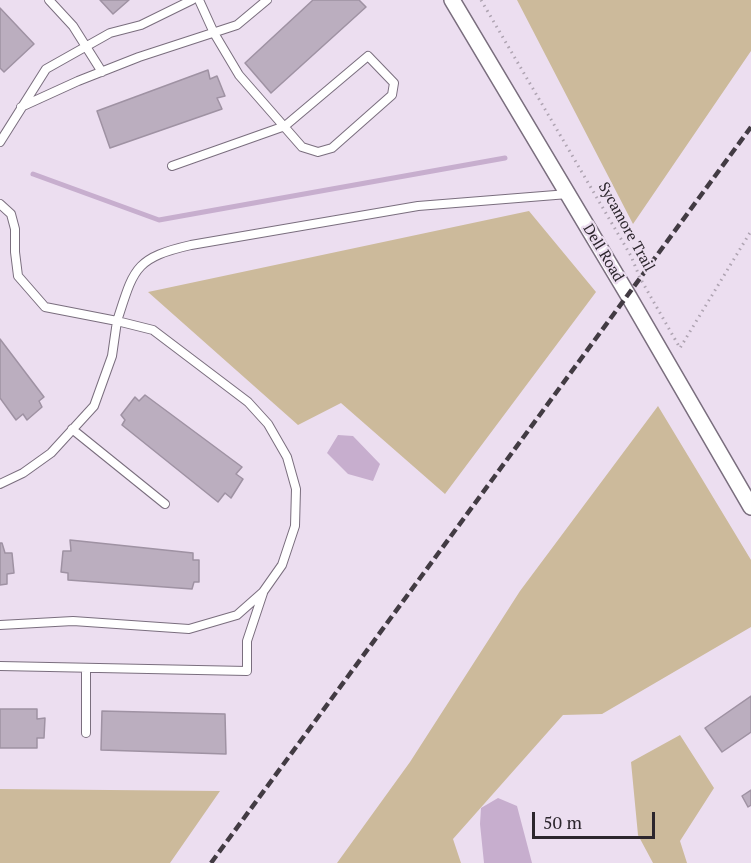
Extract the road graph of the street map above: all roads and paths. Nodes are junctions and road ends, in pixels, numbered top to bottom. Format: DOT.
graph roads {
  1 [pos="49,0"];
  2 [pos="192,0"];
  3 [pos="199,0"];
  4 [pos="267,0"];
  5 [pos="452,0"];
  6 [pos="481,0"];
  7 [pos="214,33"];
  8 [pos="86,45"];
  9 [pos="102,72"];
  10 [pos="21,107"];
  11 [pos="285,126"];
  12 [pos="0,142"];
  13 [pos="172,166"];
  14 [pos="568,194"];
  15 [pos="0,204"];
  16 [pos="751,231"];
  17 [pos="117,321"];
  18 [pos="72,429"];
  19 [pos="0,484"];
  20 [pos="165,504"];
  21 [pos="751,507"];
  22 [pos="263,592"];
  23 [pos="0,625"];
  24 [pos="0,666"];
  25 [pos="86,668"];
  26 [pos="86,733"];
  1 -- 8 [label="lane"];
  2 -- 8 [label="lane"];
  3 -- 7 [label="lane"];
  4 -- 7 [label="lane"];
  5 -- 14 [label="street, Dell Road"];
  6 -- 16 [label="path, Sycamore Trail"];
  7 -- 9 [label="lane"];
  7 -- 11 [label="lane"];
  8 -- 9 [label="lane"];
  8 -- 10 [label="lane"];
  9 -- 10 [label="lane"];
  10 -- 12 [label="lane"];
  11 -- 11 [label="lane"];
  11 -- 13 [label="lane"];
  14 -- 17 [label="lane"];
  14 -- 21 [label="street, Dell Road"];
  15 -- 17 [label="lane"];
  17 -- 18 [label="lane"];
  17 -- 22 [label="lane"];
  18 -- 19 [label="lane"];
  18 -- 20 [label="lane"];
  22 -- 23 [label="lane"];
  22 -- 25 [label="lane"];
  24 -- 25 [label="lane"];
  25 -- 26 [label="lane"];
}
